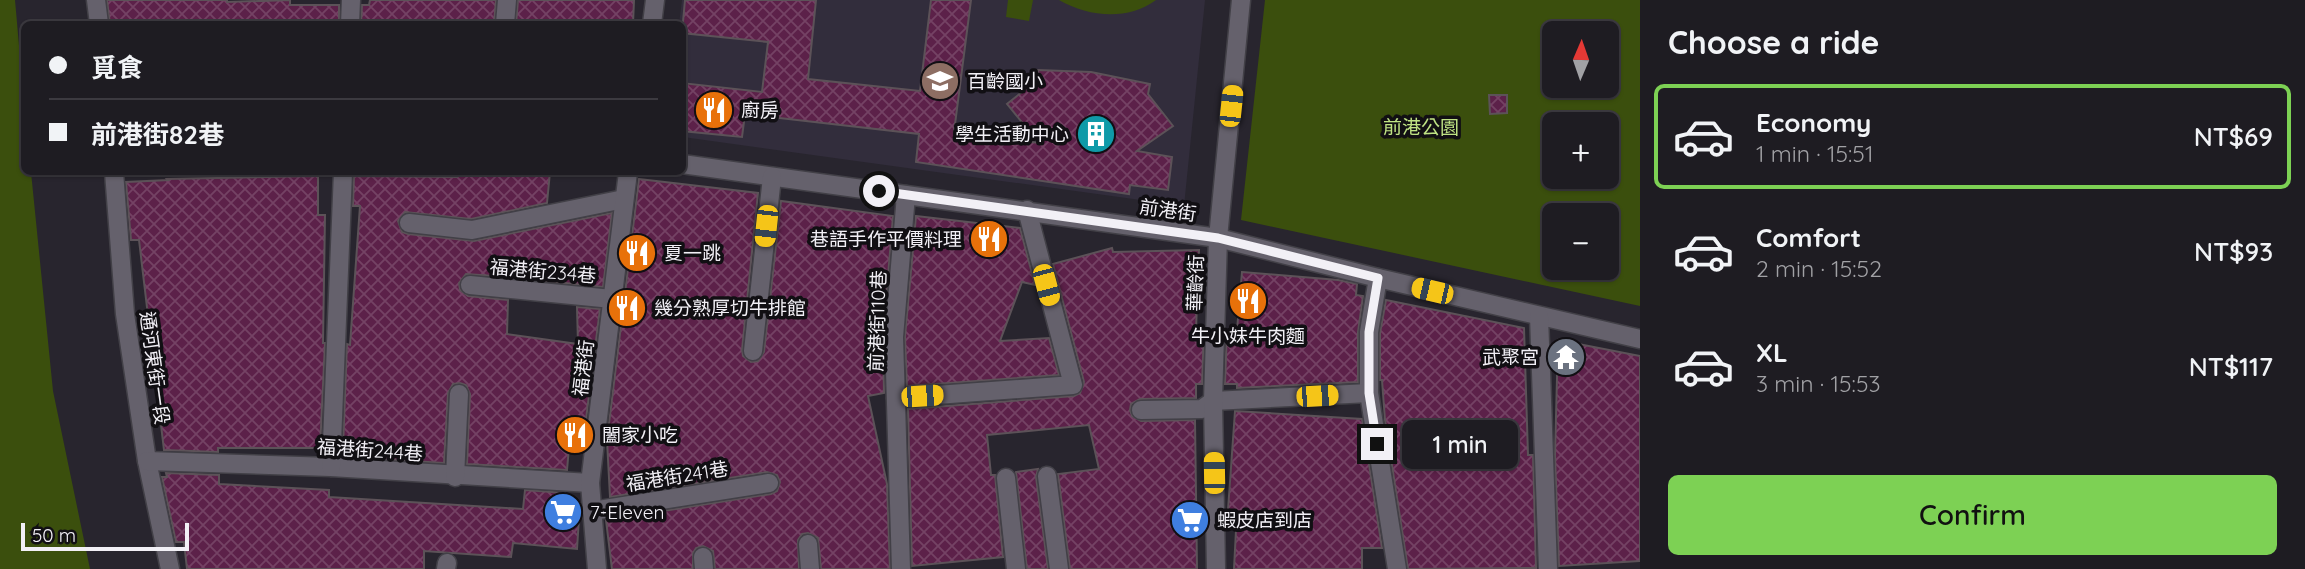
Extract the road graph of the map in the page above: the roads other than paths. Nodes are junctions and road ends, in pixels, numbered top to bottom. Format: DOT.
graph roads {
  1 [pos="96,0"];
  2 [pos="351,0"];
  3 [pos="506,0"];
  4 [pos="655,0"];
  5 [pos="1241,0"];
  6 [pos="99,21"];
  7 [pos="350,21"];
  8 [pos="505,21"];
  9 [pos="652,21"];
  10 [pos="686,165"];
  11 [pos="114,175"];
  12 [pos="344,175"];
  13 [pos="628,175"];
  14 [pos="772,177"];
  15 [pos="906,195"];
  16 [pos="624,199"];
  17 [pos="1027,210"];
  18 [pos="409,223"];
  19 [pos="1218,238"];
  20 [pos="1378,278"];
  21 [pos="470,285"];
  22 [pos="612,299"];
  23 [pos="1539,316"];
  24 [pos="1640,339"];
  25 [pos="753,351"];
  26 [pos="1369,393"];
  27 [pos="459,394"];
  28 [pos="897,398"];
  29 [pos="1213,401"];
  30 [pos="1141,410"];
  31 [pos="147,461"];
  32 [pos="331,467"];
  33 [pos="1048,476"];
  34 [pos="455,477"];
  35 [pos="1006,478"];
  36 [pos="590,483"];
  37 [pos="769,483"];
  38 [pos="592,511"];
  39 [pos="808,544"];
  40 [pos="170,569"];
  41 [pos="597,569"];
  42 [pos="810,569"];
  43 [pos="901,569"];
  44 [pos="1016,569"];
  45 [pos="1059,569"];
  46 [pos="1216,569"];
  47 [pos="1397,569"];
  48 [pos="1548,569"];
  1 -- 6 [label="street"];
  2 -- 7 [label="street"];
  3 -- 8 [label="street"];
  4 -- 9 [label="street"];
  5 -- 19 [label="street, 華齡街"];
  10 -- 14 [label="street, 前港街"];
  11 -- 31 [label="street, 通河東街一段"];
  12 -- 32 [label="street"];
  13 -- 16 [label="street, 福港街"];
  14 -- 15 [label="street, 前港街"];
  14 -- 25 [label="street"];
  15 -- 17 [label="street, 前港街"];
  15 -- 28 [label="street, 前港街110巷"];
  16 -- 18 [label="street"];
  16 -- 22 [label="street, 福港街"];
  17 -- 19 [label="street, 前港街"];
  17 -- 28 [label="street, 前港街110巷"];
  19 -- 20 [label="street, 前港街"];
  19 -- 29 [label="street, 華齡街"];
  20 -- 23 [label="street, 前港街"];
  20 -- 26 [label="street"];
  21 -- 22 [label="street, 福港街234巷"];
  22 -- 36 [label="street, 福港街"];
  23 -- 24 [label="street, 前港街"];
  23 -- 48 [label="street"];
  26 -- 29 [label="street"];
  26 -- 47 [label="street"];
  27 -- 34 [label="street"];
  28 -- 43 [label="street"];
  29 -- 30 [label="street"];
  29 -- 46 [label="street, 華齡街"];
  31 -- 32 [label="street, 福港街244巷"];
  31 -- 40 [label="street, 通河東街一段"];
  32 -- 34 [label="street, 福港街244巷"];
  33 -- 45 [label="street"];
  34 -- 36 [label="street, 福港街244巷"];
  35 -- 44 [label="street"];
  36 -- 38 [label="street, 福港街"];
  37 -- 38 [label="street, 福港街241巷"];
  38 -- 41 [label="street, 福港街"];
  39 -- 42 [label="street"];
}
